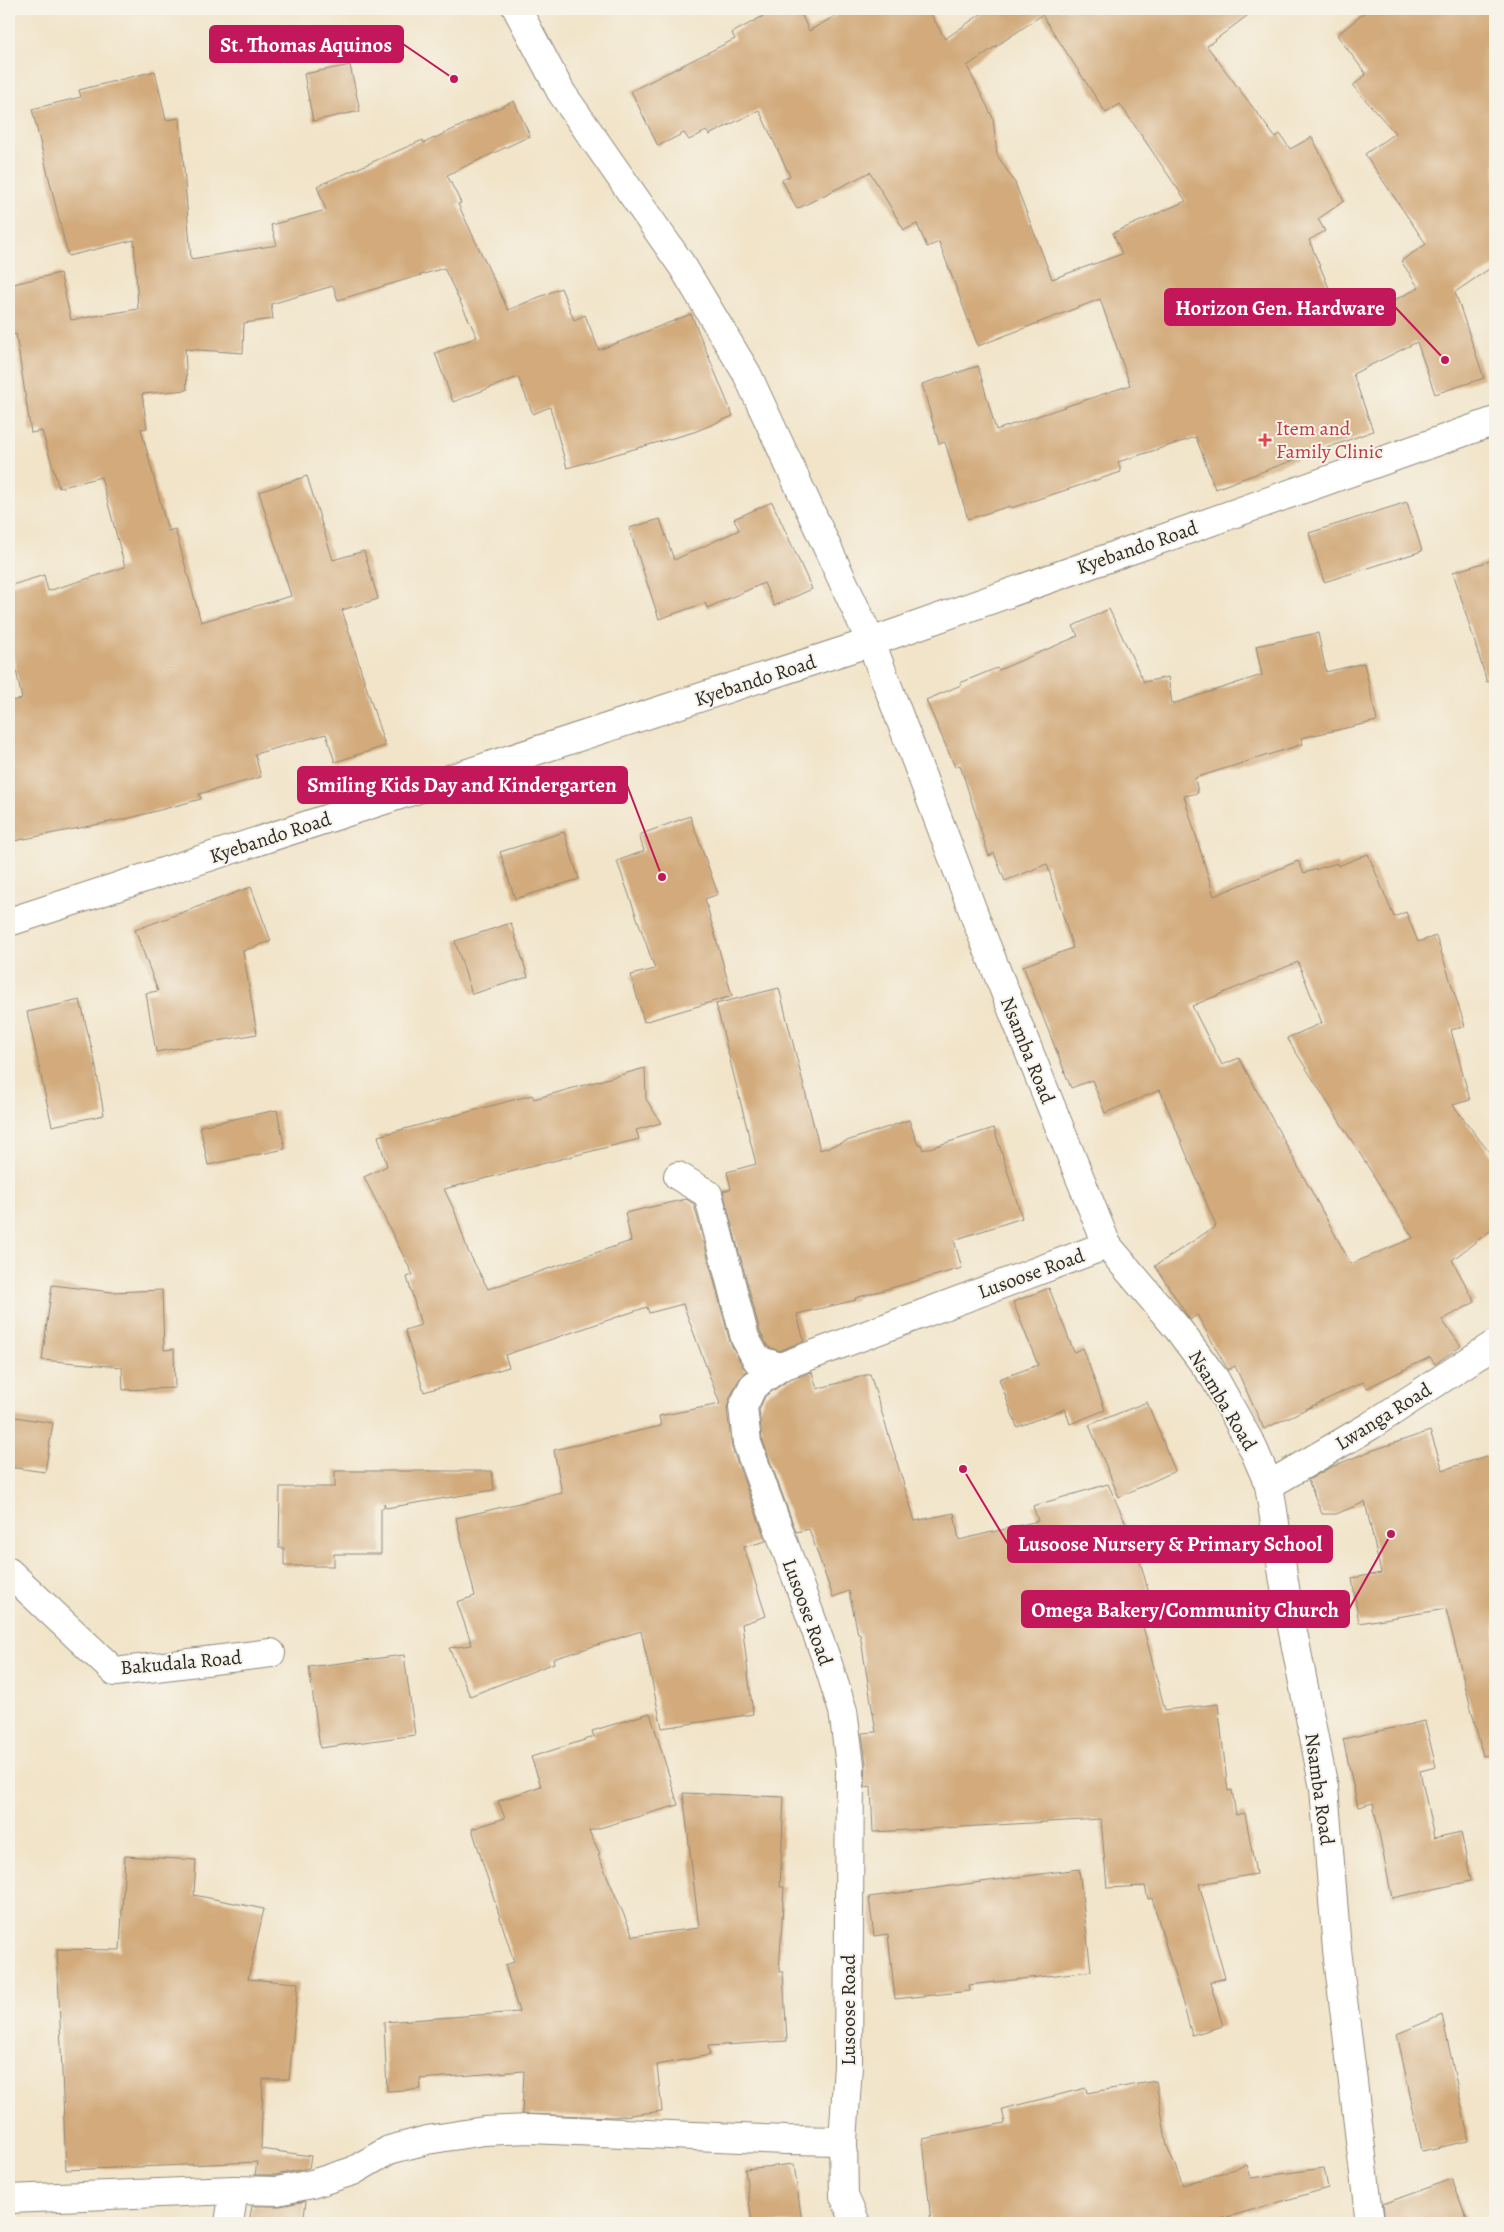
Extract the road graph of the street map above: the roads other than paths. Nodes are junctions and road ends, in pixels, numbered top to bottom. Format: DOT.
graph roads {
  1 [pos="517,9"];
  2 [pos="1495,421"];
  3 [pos="870,642"];
  4 [pos="9,922"];
  5 [pos="678,1176"];
  6 [pos="1107,1245"];
  7 [pos="1495,1344"];
  8 [pos="780,1367"];
  9 [pos="1268,1485"];
  10 [pos="9,1572"];
  11 [pos="271,1653"];
  12 [pos="843,2141"];
  13 [pos="234,2190"];
  14 [pos="9,2199"];
  15 [pos="229,2223"];
  16 [pos="856,2223"];
  17 [pos="1370,2223"];
  1 -- 3 [label="street, Nsamba Road"];
  2 -- 3 [label="street, Kyebando Road"];
  3 -- 4 [label="street, Kyebando Road"];
  3 -- 6 [label="street, Nsamba Road"];
  5 -- 8 [label="street"];
  6 -- 8 [label="street, Lusoose Road"];
  6 -- 9 [label="street, Nsamba Road"];
  7 -- 9 [label="street, Lwanga Road"];
  8 -- 12 [label="street, Lusoose Road"];
  9 -- 17 [label="street, Nsamba Road"];
  10 -- 11 [label="street, Bakudala Road"];
  12 -- 13 [label="street"];
  12 -- 16 [label="street, Lusoose Road"];
  13 -- 14 [label="street"];
  13 -- 15 [label="street"];
}
